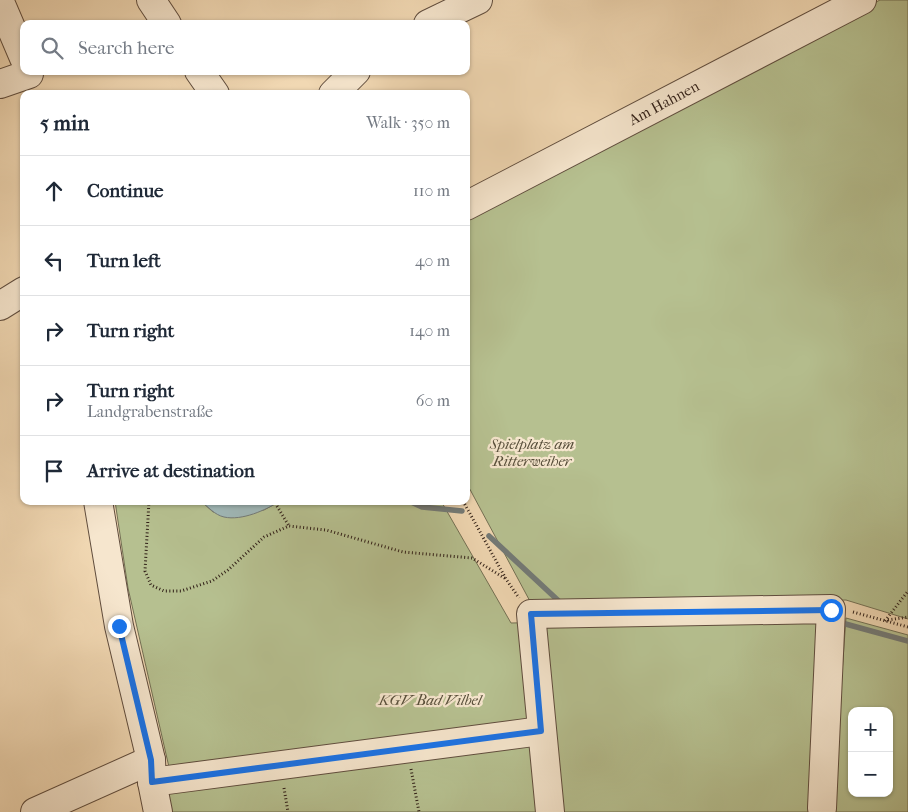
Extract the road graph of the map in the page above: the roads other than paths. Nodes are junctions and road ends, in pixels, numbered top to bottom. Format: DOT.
graph roads {
  1 [pos="152,0"];
  2 [pos="478,0"];
  3 [pos="862,0"];
  4 [pos="0,2"];
  5 [pos="164,20"];
  6 [pos="436,20"];
  7 [pos="20,52"];
  8 [pos="26,75"];
  9 [pos="202,75"];
  10 [pos="352,75"];
  11 [pos="0,84"];
  12 [pos="212,90"];
  13 [pos="337,90"];
  14 [pos="470,204"];
  15 [pos="20,294"];
  16 [pos="0,306"];
  17 [pos="99,505"];
  18 [pos="541,731"];
  19 [pos="151,771"];
  20 [pos="822,808"];
  21 [pos="35,812"];
  22 [pos="158,812"];
  23 [pos="550,812"];
  1 -- 5 [label="street"];
  2 -- 6 [label="street"];
  3 -- 14 [label="street, Am Hahnen"];
  4 -- 7 [label="street"];
  8 -- 11 [label="street"];
  9 -- 12 [label="street"];
  10 -- 13 [label="street"];
  15 -- 16 [label="street"];
  17 -- 19 [label="street"];
  18 -- 19 [label="street"];
  18 -- 20 [label="street"];
  18 -- 23 [label="street"];
  19 -- 21 [label="street"];
  19 -- 22 [label="street"];
}
